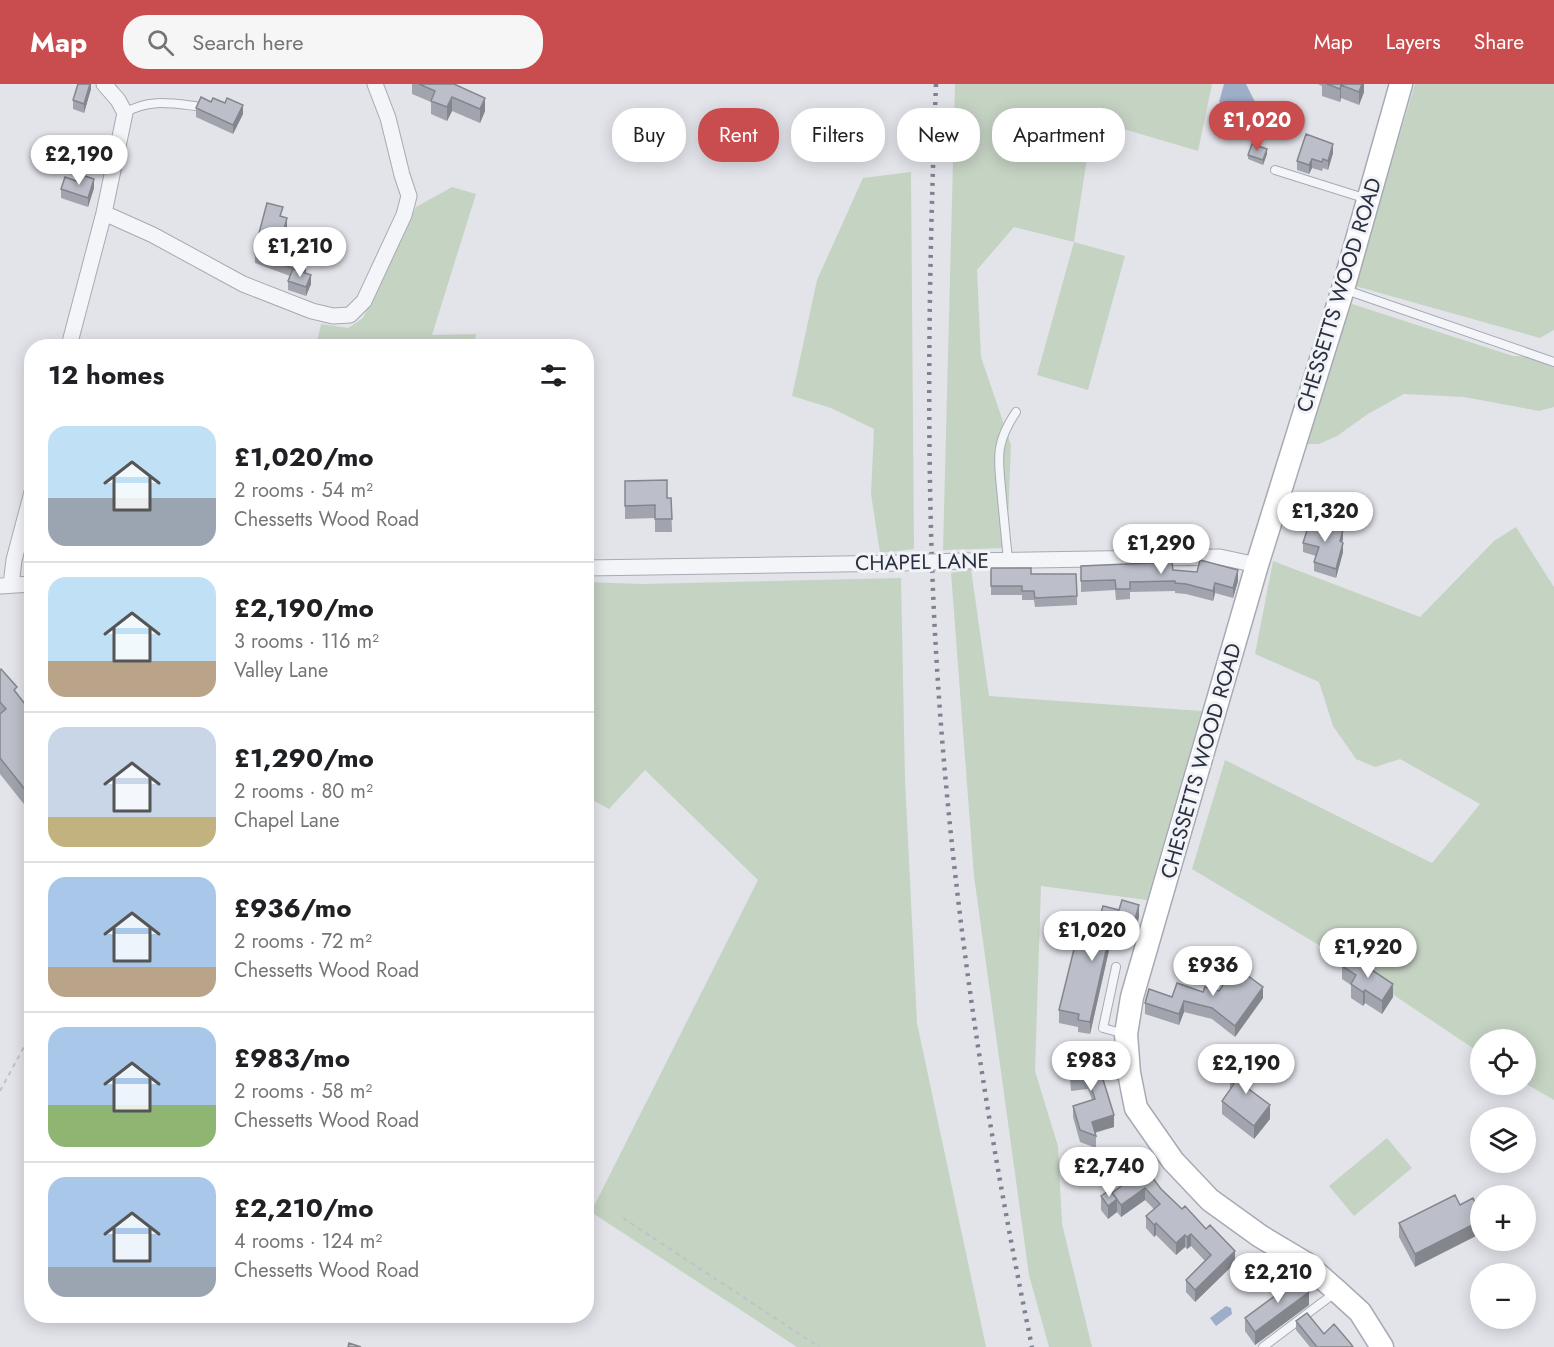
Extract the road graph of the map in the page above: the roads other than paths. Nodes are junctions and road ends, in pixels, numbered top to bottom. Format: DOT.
graph roads {
  1 [pos="104,84"];
  2 [pos="375,84"];
  3 [pos="1401,84"];
  4 [pos="195,106"];
  5 [pos="124,113"];
  6 [pos="1275,170"];
  7 [pos="1368,200"];
  8 [pos="104,213"];
  9 [pos="1342,289"];
  10 [pos="71,339"];
  11 [pos="1554,362"];
  12 [pos="1016,412"];
  13 [pos="24,522"];
  14 [pos="1008,561"];
  15 [pos="1257,565"];
  16 [pos="594,568"];
  17 [pos="24,585"];
  18 [pos="6,586"];
  19 [pos="1116,967"];
  20 [pos="1126,1034"];
  21 [pos="1337,1291"];
  22 [pos="1263,1347"];
  23 [pos="1382,1347"];
  1 -- 5 [label="street"];
  2 -- 8 [label="street"];
  3 -- 7 [label="street, CHESSETTS WOOD ROAD"];
  4 -- 5 [label="lane"];
  5 -- 8 [label="street"];
  6 -- 7 [label="lane"];
  7 -- 9 [label="street, CHESSETTS WOOD ROAD"];
  8 -- 10 [label="street"];
  9 -- 11 [label="lane"];
  9 -- 15 [label="street, CHESSETTS WOOD ROAD"];
  12 -- 14 [label="lane"];
  13 -- 18 [label="street"];
  14 -- 15 [label="street, CHAPEL LANE"];
  14 -- 16 [label="street, CHAPEL LANE, bridge"];
  15 -- 20 [label="street, CHESSETTS WOOD ROAD"];
  17 -- 18 [label="street"];
  19 -- 20 [label="lane"];
  20 -- 21 [label="street, CHESSETTS WOOD ROAD"];
  21 -- 22 [label="lane"];
  21 -- 23 [label="street, CHESSETTS WOOD ROAD"];
}
